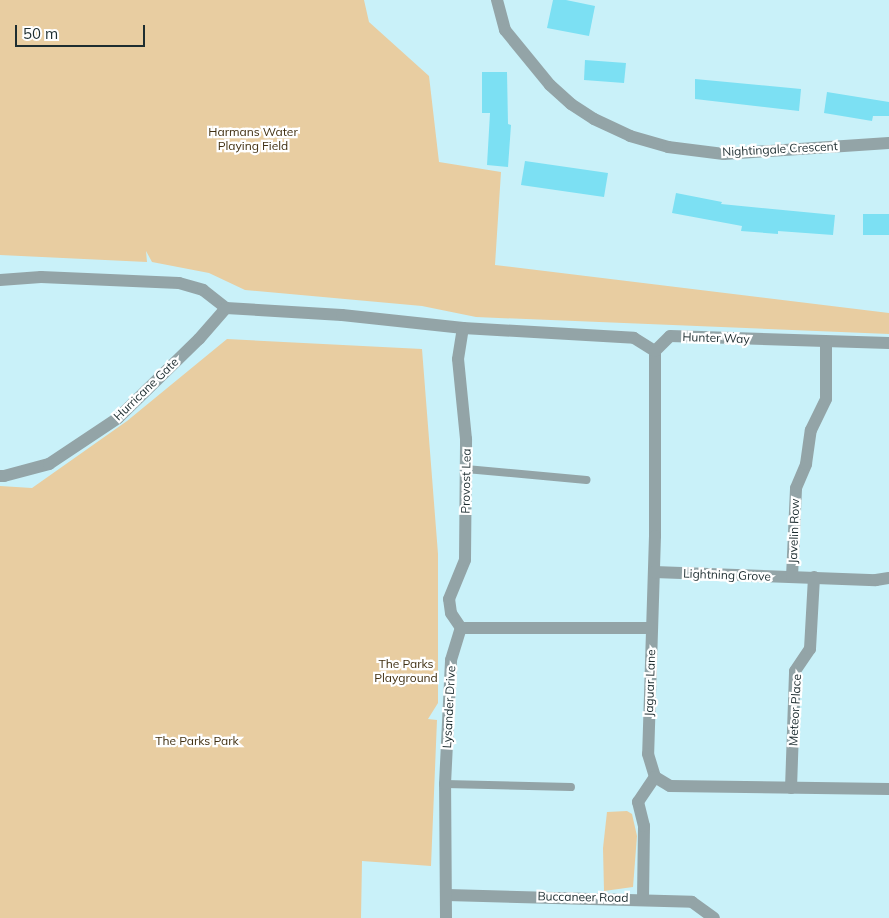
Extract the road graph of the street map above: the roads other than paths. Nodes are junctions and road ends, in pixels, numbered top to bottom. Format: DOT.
graph roads {
  1 [pos="497,0"];
  2 [pos="889,143"];
  3 [pos="0,280"];
  4 [pos="226,308"];
  5 [pos="463,328"];
  6 [pos="826,342"];
  7 [pos="889,343"];
  8 [pos="655,351"];
  9 [pos="466,469"];
  10 [pos="0,476"];
  11 [pos="587,480"];
  12 [pos="654,572"];
  13 [pos="792,577"];
  14 [pos="814,577"];
  15 [pos="889,578"];
  16 [pos="461,628"];
  17 [pos="652,628"];
  18 [pos="655,777"];
  19 [pos="445,784"];
  20 [pos="571,787"];
  21 [pos="791,788"];
  22 [pos="889,790"];
  23 [pos="447,895"];
  24 [pos="643,899"];
  25 [pos="709,917"];
  26 [pos="446,918"];
  1 -- 2 [label="street, Nightingale Crescent"];
  3 -- 4 [label="street"];
  4 -- 5 [label="street"];
  4 -- 10 [label="street, Hurricane Gate"];
  5 -- 8 [label="street"];
  5 -- 9 [label="street, Provost Lea"];
  6 -- 7 [label="street, Hunter Way"];
  6 -- 8 [label="street, Hunter Way"];
  6 -- 13 [label="street, Javelin Row"];
  8 -- 12 [label="street, Jaguar Lane"];
  9 -- 11 [label="lane"];
  9 -- 16 [label="street, Provost Lea"];
  12 -- 13 [label="street, Lightning Grove"];
  12 -- 17 [label="street, Jaguar Lane"];
  13 -- 14 [label="street, Lightning Grove"];
  14 -- 15 [label="street, Lightning Grove"];
  14 -- 21 [label="street, Meteor Place"];
  16 -- 17 [label="street"];
  16 -- 19 [label="street, Lysander Drive"];
  17 -- 18 [label="street, Jaguar Lane"];
  18 -- 21 [label="street"];
  18 -- 24 [label="street"];
  19 -- 20 [label="lane"];
  19 -- 23 [label="street, Lysander Drive"];
  21 -- 22 [label="street"];
  23 -- 24 [label="street, Buccaneer Road"];
  23 -- 26 [label="street, Lysander Drive"];
  24 -- 25 [label="street, Buccaneer Road"];
}
